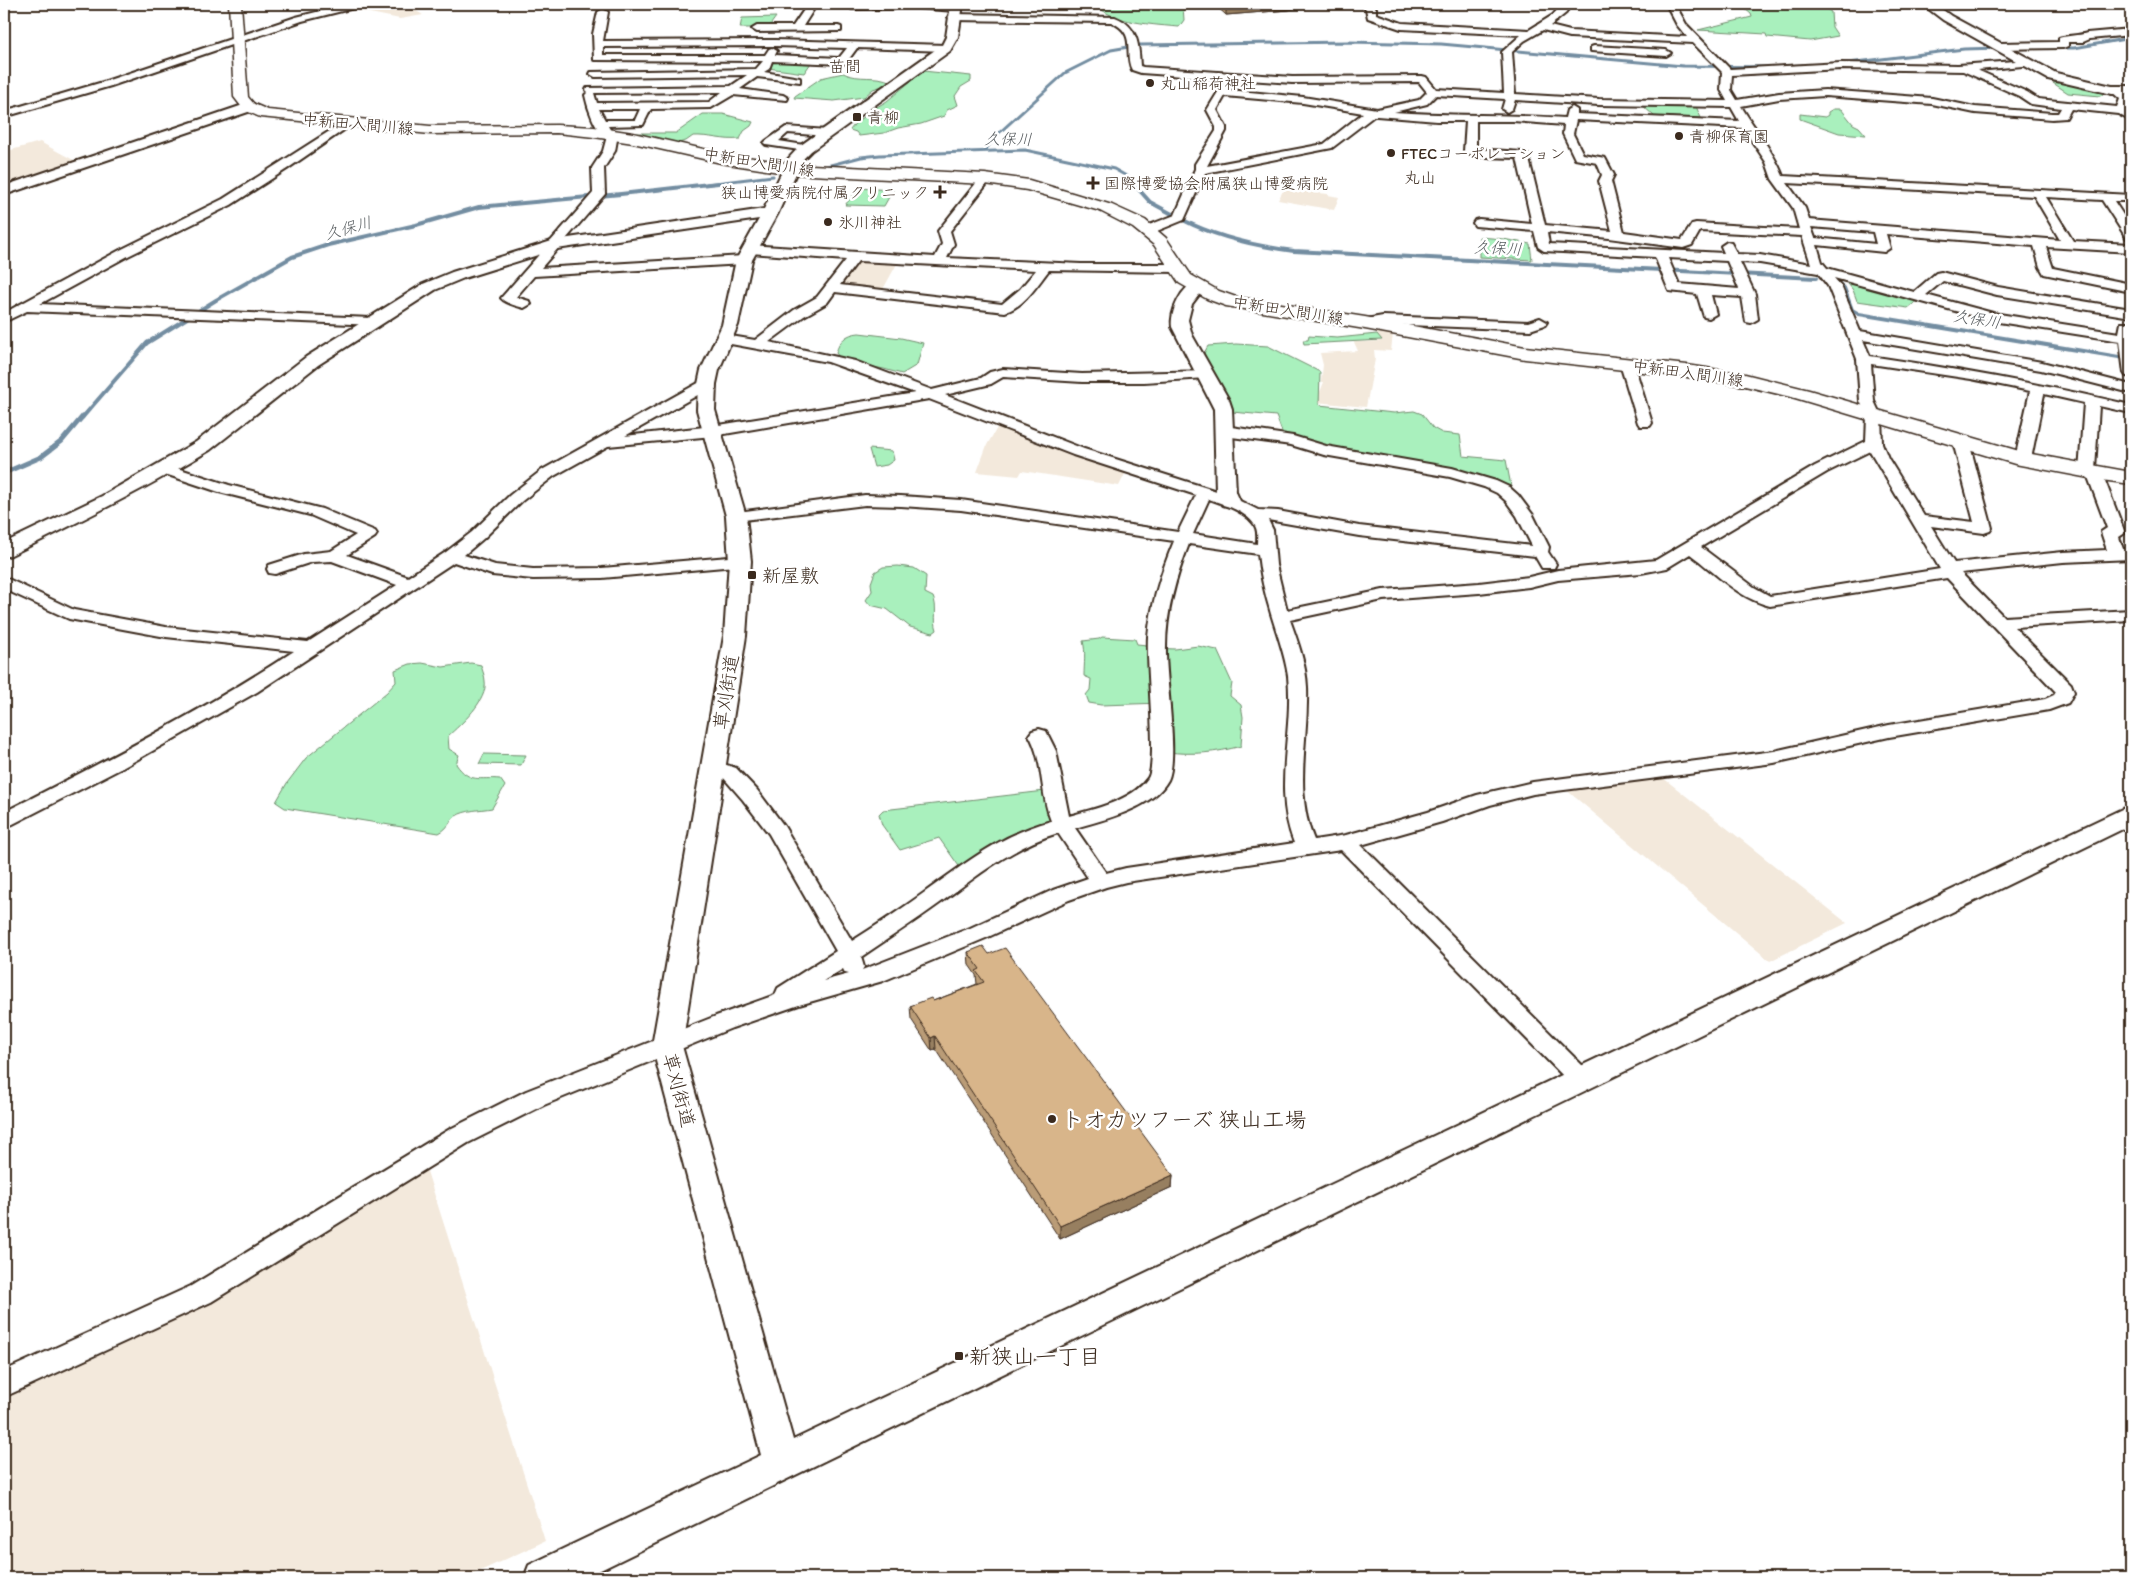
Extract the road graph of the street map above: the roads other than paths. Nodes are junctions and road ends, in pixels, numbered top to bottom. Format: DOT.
graph roads {
  1 [pos="235,4"];
  2 [pos="359,4"];
  3 [pos="812,4"];
  4 [pos="1366,4"];
  5 [pos="1566,4"];
  6 [pos="1671,4"];
  7 [pos="1928,4"];
  8 [pos="894,5"];
  9 [pos="955,10"];
  10 [pos="603,12"];
  11 [pos="1558,14"];
  12 [pos="847,15"];
  13 [pos="1571,18"];
  14 [pos="1682,22"];
  15 [pos="1596,25"];
  16 [pos="1542,28"];
  17 [pos="796,29"];
  18 [pos="1664,31"];
  19 [pos="2131,32"];
  20 [pos="1530,33"];
  21 [pos="1591,35"];
  22 [pos="743,36"];
  23 [pos="238,40"];
  24 [pos="1696,40"];
  25 [pos="775,43"];
  26 [pos="598,44"];
  27 [pos="829,44"];
  28 [pos="854,46"];
  29 [pos="946,48"];
  30 [pos="2003,48"];
  31 [pos="598,58"];
  32 [pos="769,58"];
  33 [pos="2030,63"];
  34 [pos="1841,66"];
  35 [pos="1966,68"];
  36 [pos="1725,70"];
  37 [pos="756,73"];
  38 [pos="595,74"];
  39 [pos="1230,74"];
  40 [pos="591,90"];
  41 [pos="731,90"];
  42 [pos="1433,92"];
  43 [pos="1222,93"];
  44 [pos="2126,94"];
  45 [pos="771,96"];
  46 [pos="1863,97"];
  47 [pos="783,98"];
  48 [pos="1510,98"];
  49 [pos="1988,99"];
  50 [pos="2006,100"];
  51 [pos="1574,101"];
  52 [pos="2033,101"];
  53 [pos="1734,104"];
  54 [pos="592,106"];
  55 [pos="647,106"];
  56 [pos="2067,106"];
  57 [pos="249,107"];
  58 [pos="2121,111"];
  59 [pos="1374,112"];
  60 [pos="1998,112"];
  61 [pos="4,114"];
  62 [pos="1471,118"];
  63 [pos="1503,118"];
  64 [pos="2131,118"];
  65 [pos="1570,119"];
  66 [pos="347,123"];
  67 [pos="1747,125"];
  68 [pos="606,130"];
  69 [pos="827,133"];
  70 [pos="806,148"];
  71 [pos="792,169"];
  72 [pos="1201,170"];
  73 [pos="985,179"];
  74 [pos="1778,179"];
  75 [pos="4,191"];
  76 [pos="2038,193"];
  77 [pos="2105,196"];
  78 [pos="2131,198"];
  79 [pos="770,213"];
  80 [pos="1479,224"];
  81 [pos="1539,228"];
  82 [pos="1720,228"];
  83 [pos="1878,229"];
  84 [pos="1148,230"];
  85 [pos="1807,232"];
  86 [pos="1618,235"];
  87 [pos="2131,236"];
  88 [pos="2039,243"];
  89 [pos="555,245"];
  90 [pos="2069,245"];
  91 [pos="1544,247"];
  92 [pos="2131,248"];
  93 [pos="1660,253"];
  94 [pos="747,255"];
  95 [pos="1731,256"];
  96 [pos="855,257"];
  97 [pos="1537,260"];
  98 [pos="939,261"];
  99 [pos="1044,267"];
  100 [pos="1176,268"];
  101 [pos="1821,270"];
  102 [pos="532,272"];
  103 [pos="1197,287"];
  104 [pos="831,288"];
  105 [pos="2131,288"];
  106 [pos="1703,290"];
  107 [pos="1748,294"];
  108 [pos="1916,297"];
  109 [pos="524,304"];
  110 [pos="4,306"];
  111 [pos="26,307"];
  112 [pos="2128,312"];
  113 [pos="1709,314"];
  114 [pos="4,318"];
  115 [pos="1751,319"];
  116 [pos="372,322"];
  117 [pos="1540,322"];
  118 [pos="1365,323"];
  119 [pos="1854,334"];
  120 [pos="725,339"];
  121 [pos="2129,339"];
  122 [pos="758,344"];
  123 [pos="1864,359"];
  124 [pos="2129,363"];
  125 [pos="1627,364"];
  126 [pos="1206,374"];
  127 [pos="707,384"];
  128 [pos="2038,388"];
  129 [pos="2131,388"];
  130 [pos="930,394"];
  131 [pos="2092,399"];
  132 [pos="2131,409"];
  133 [pos="1874,416"];
  134 [pos="1645,423"];
  135 [pos="713,431"];
  136 [pos="1224,431"];
  137 [pos="1961,442"];
  138 [pos="602,443"];
  139 [pos="1874,443"];
  140 [pos="2023,459"];
  141 [pos="165,468"];
  142 [pos="2090,472"];
  143 [pos="2131,478"];
  144 [pos="1204,494"];
  145 [pos="1230,500"];
  146 [pos="1252,514"];
  147 [pos="736,516"];
  148 [pos="1918,520"];
  149 [pos="1183,537"];
  150 [pos="1690,547"];
  151 [pos="1266,550"];
  152 [pos="4,551"];
  153 [pos="1540,552"];
  154 [pos="2124,554"];
  155 [pos="334,556"];
  156 [pos="452,556"];
  157 [pos="740,561"];
  158 [pos="275,569"];
  159 [pos="1950,570"];
  160 [pos="1556,576"];
  161 [pos="4,582"];
  162 [pos="411,584"];
  163 [pos="2131,615"];
  164 [pos="1281,617"];
  165 [pos="2001,622"];
  166 [pos="312,648"];
  167 [pos="1039,735"];
  168 [pos="714,768"];
  169 [pos="2131,815"];
  170 [pos="4,820"];
  171 [pos="1063,826"];
  172 [pos="1346,842"];
  173 [pos="1307,848"];
  174 [pos="1101,881"];
  175 [pos="849,955"];
  176 [pos="857,980"];
  177 [pos="777,1004"];
  178 [pos="667,1046"];
  179 [pos="1581,1079"];
  180 [pos="4,1384"];
  181 [pos="781,1463"];
  182 [pos="543,1578"];
  1 -- 23 [label="main road"];
  2 -- 23 [label="street"];
  3 -- 17 [label="street"];
  4 -- 20 [label="street"];
  5 -- 11 [label="street"];
  6 -- 14 [label="street"];
  7 -- 30 [label="street"];
  8 -- 9 [label="street"];
  8 -- 12 [label="street"];
  9 -- 29 [label="street"];
  9 -- 39 [label="street"];
  10 -- 26 [label="street"];
  11 -- 13 [label="street"];
  11 -- 16 [label="street"];
  12 -- 17 [label="street"];
  12 -- 27 [label="street"];
  14 -- 18 [label="street"];
  14 -- 24 [label="street"];
  15 -- 18 [label="street"];
  16 -- 20 [label="street"];
  16 -- 21 [label="street"];
  17 -- 22 [label="street"];
  18 -- 21 [label="street"];
  18 -- 21 [label="street"];
  18 -- 24 [label="street"];
  19 -- 30 [label="street"];
  20 -- 48 [label="street"];
  22 -- 25 [label="street"];
  22 -- 26 [label="street"];
  23 -- 57 [label="main road"];
  23 -- 61 [label="street"];
  24 -- 36 [label="street"];
  25 -- 27 [label="street"];
  25 -- 32 [label="street"];
  26 -- 31 [label="street"];
  27 -- 28 [label="street"];
  28 -- 29 [label="street"];
  28 -- 32 [label="street"];
  29 -- 69 [label="street, 草刈街道"];
  30 -- 33 [label="street"];
  31 -- 32 [label="street"];
  31 -- 38 [label="street"];
  32 -- 37 [label="street"];
  33 -- 35 [label="street"];
  33 -- 44 [label="street"];
  34 -- 35 [label="street"];
  34 -- 36 [label="street"];
  34 -- 46 [label="street"];
  35 -- 52 [label="street"];
  36 -- 53 [label="street"];
  37 -- 38 [label="street"];
  37 -- 41 [label="street"];
  37 -- 45 [label="street"];
  38 -- 40 [label="street"];
  39 -- 42 [label="street"];
  39 -- 43 [label="street"];
  40 -- 41 [label="street"];
  40 -- 54 [label="street"];
  41 -- 45 [label="street"];
  41 -- 55 [label="street"];
  42 -- 48 [label="street"];
  42 -- 59 [label="street"];
  43 -- 59 [label="street"];
  43 -- 72 [label="street"];
  44 -- 58 [label="street"];
  45 -- 47 [label="street"];
  46 -- 53 [label="street"];
  46 -- 60 [label="street"];
  48 -- 51 [label="street"];
  48 -- 63 [label="street"];
  49 -- 60 [label="street"];
  50 -- 52 [label="street"];
  51 -- 53 [label="street"];
  51 -- 65 [label="street"];
  52 -- 56 [label="street"];
  53 -- 67 [label="street"];
  54 -- 55 [label="street"];
  54 -- 68 [label="street"];
  55 -- 68 [label="street"];
  56 -- 58 [label="street"];
  56 -- 60 [label="street"];
  57 -- 66 [label="main road, 中新田入間川線"];
  57 -- 75 [label="street"];
  58 -- 64 [label="street"];
  59 -- 62 [label="street"];
  59 -- 72 [label="street"];
  62 -- 63 [label="street"];
  62 -- 81 [label="street"];
  63 -- 65 [label="street"];
  65 -- 67 [label="street"];
  65 -- 86 [label="street"];
  66 -- 68 [label="main road, 中新田入間川線"];
  66 -- 111 [label="street"];
  67 -- 74 [label="street"];
  68 -- 71 [label="main road, 中新田入間川線"];
  68 -- 89 [label="street"];
  69 -- 70 [label="street, 草刈街道"];
  69 -- 70 [label="street"];
  70 -- 71 [label="street, 草刈街道"];
  71 -- 73 [label="main road, 中新田入間川線"];
  71 -- 79 [label="street, 草刈街道"];
  72 -- 84 [label="street"];
  73 -- 84 [label="main road, 中新田入間川線"];
  73 -- 98 [label="street"];
  74 -- 76 [label="street"];
  74 -- 85 [label="street"];
  76 -- 77 [label="street"];
  76 -- 90 [label="street"];
  77 -- 78 [label="street"];
  77 -- 87 [label="street"];
  79 -- 89 [label="street"];
  79 -- 94 [label="street, 草刈街道"];
  80 -- 81 [label="street"];
  81 -- 86 [label="street"];
  81 -- 91 [label="street"];
  82 -- 85 [label="street"];
  82 -- 86 [label="street"];
  82 -- 95 [label="street"];
  83 -- 85 [label="street"];
  83 -- 85 [label="street"];
  83 -- 88 [label="street"];
  84 -- 100 [label="main road, 中新田入間川線"];
  85 -- 101 [label="street"];
  88 -- 90 [label="street"];
  88 -- 105 [label="street"];
  89 -- 102 [label="street"];
  89 -- 116 [label="street"];
  90 -- 92 [label="street"];
  91 -- 93 [label="street"];
  91 -- 97 [label="street"];
  93 -- 95 [label="street"];
  93 -- 106 [label="street"];
  94 -- 96 [label="street"];
  94 -- 102 [label="street"];
  94 -- 120 [label="street, 草刈街道"];
  95 -- 101 [label="street"];
  95 -- 107 [label="street"];
  96 -- 98 [label="street"];
  96 -- 104 [label="street"];
  98 -- 99 [label="street"];
  99 -- 100 [label="street"];
  99 -- 104 [label="street"];
  100 -- 103 [label="main road, 中新田入間川線"];
  101 -- 108 [label="street"];
  101 -- 119 [label="street"];
  102 -- 109 [label="street"];
  103 -- 118 [label="main road, 中新田入間川線"];
  103 -- 126 [label="street"];
  104 -- 122 [label="street"];
  106 -- 107 [label="street"];
  106 -- 113 [label="street"];
  107 -- 115 [label="street"];
  108 -- 112 [label="street"];
  108 -- 121 [label="street"];
  110 -- 111 [label="street"];
  111 -- 114 [label="street"];
  111 -- 116 [label="street"];
  112 -- 121 [label="street"];
  116 -- 141 [label="street"];
  117 -- 118 [label="street"];
  118 -- 125 [label="main road, 中新田入間川線"];
  119 -- 123 [label="street"];
  119 -- 129 [label="street"];
  120 -- 122 [label="street"];
  120 -- 127 [label="street, 草刈街道"];
  121 -- 124 [label="street"];
  122 -- 130 [label="street"];
  123 -- 128 [label="street"];
  123 -- 133 [label="street"];
  125 -- 133 [label="main road, 中新田入間川線"];
  125 -- 134 [label="street"];
  126 -- 130 [label="street"];
  126 -- 136 [label="street"];
  127 -- 135 [label="street, 草刈街道"];
  127 -- 138 [label="street"];
  128 -- 131 [label="street"];
  128 -- 140 [label="street"];
  130 -- 135 [label="street"];
  130 -- 144 [label="street"];
  131 -- 132 [label="street"];
  131 -- 142 [label="street"];
  133 -- 137 [label="main road, 中新田入間川線"];
  133 -- 139 [label="street"];
  135 -- 138 [label="street"];
  135 -- 147 [label="street, 草刈街道"];
  136 -- 145 [label="street"];
  136 -- 153 [label="street"];
  137 -- 140 [label="main road, 中新田入間川線"];
  137 -- 148 [label="street"];
  138 -- 156 [label="street"];
  139 -- 148 [label="street"];
  139 -- 150 [label="street"];
  140 -- 142 [label="main road, 中新田入間川線"];
  141 -- 152 [label="street"];
  141 -- 155 [label="street"];
  142 -- 143 [label="main road, 中新田入間川線"];
  142 -- 154 [label="street"];
  144 -- 145 [label="street"];
  144 -- 149 [label="street"];
  145 -- 146 [label="street"];
  146 -- 151 [label="street"];
  146 -- 153 [label="street"];
  147 -- 149 [label="street"];
  147 -- 157 [label="street, 草刈街道"];
  148 -- 159 [label="street"];
  149 -- 151 [label="street"];
  149 -- 171 [label="street"];
  150 -- 159 [label="street"];
  150 -- 160 [label="street"];
  151 -- 164 [label="street"];
  153 -- 160 [label="street"];
  154 -- 159 [label="street"];
  155 -- 158 [label="street"];
  155 -- 162 [label="street"];
  156 -- 157 [label="street"];
  156 -- 162 [label="street"];
  157 -- 168 [label="street, 草刈街道"];
  159 -- 165 [label="street"];
  160 -- 164 [label="street"];
  161 -- 166 [label="street"];
  162 -- 166 [label="street"];
  163 -- 165 [label="street"];
  164 -- 173 [label="street"];
  165 -- 172 [label="street"];
  166 -- 170 [label="street"];
  167 -- 171 [label="street"];
  168 -- 175 [label="street"];
  168 -- 178 [label="street, 草刈街道"];
  169 -- 179 [label="street"];
  171 -- 174 [label="street"];
  171 -- 175 [label="street"];
  172 -- 173 [label="street"];
  172 -- 179 [label="street"];
  173 -- 174 [label="street"];
  174 -- 176 [label="street"];
  175 -- 176 [label="street"];
  175 -- 177 [label="street"];
  176 -- 177 [label="street"];
  177 -- 178 [label="street"];
  178 -- 180 [label="street"];
  178 -- 181 [label="street, 草刈街道"];
  179 -- 181 [label="street"];
  181 -- 182 [label="street"];
}
